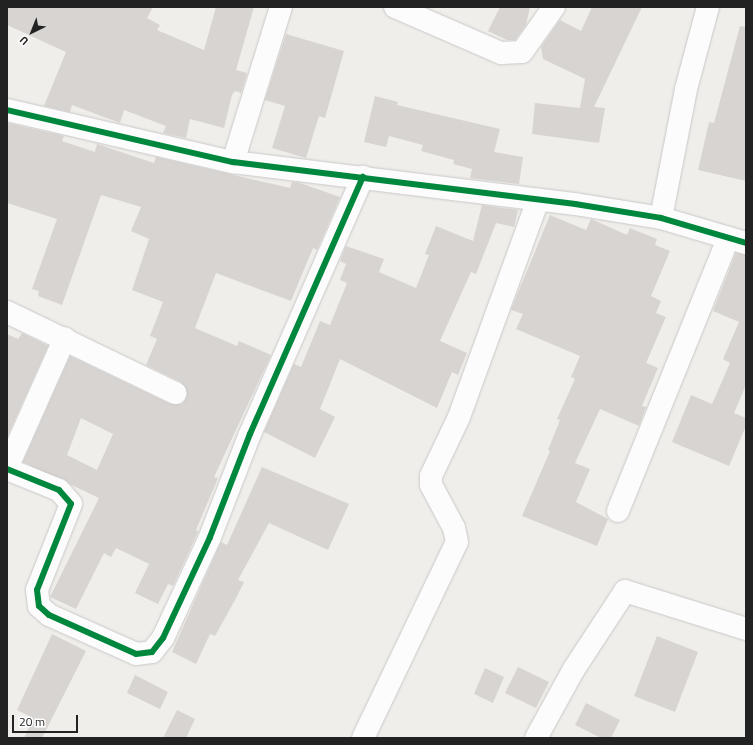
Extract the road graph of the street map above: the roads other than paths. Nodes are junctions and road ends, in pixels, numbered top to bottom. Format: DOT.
graph roads {
  1 [pos="281,7"];
  2 [pos="395,7"];
  3 [pos="554,7"];
  4 [pos="708,7"];
  5 [pos="7,110"];
  6 [pos="233,162"];
  7 [pos="363,177"];
  8 [pos="538,200"];
  9 [pos="662,218"];
  10 [pos="737,241"];
  11 [pos="7,312"];
  12 [pos="65,338"];
  13 [pos="175,393"];
  14 [pos="7,469"];
  15 [pos="618,511"];
  16 [pos="746,629"];
  17 [pos="363,738"];
  18 [pos="536,738"];
  1 -- 6 [label="street"];
  2 -- 3 [label="street"];
  4 -- 9 [label="street"];
  5 -- 6 [label="street"];
  6 -- 7 [label="street"];
  7 -- 8 [label="street"];
  7 -- 14 [label="street"];
  8 -- 9 [label="street"];
  8 -- 17 [label="street"];
  9 -- 10 [label="street"];
  10 -- 15 [label="street"];
  11 -- 12 [label="street"];
  12 -- 13 [label="street"];
  12 -- 14 [label="street"];
  16 -- 18 [label="street"];
}
